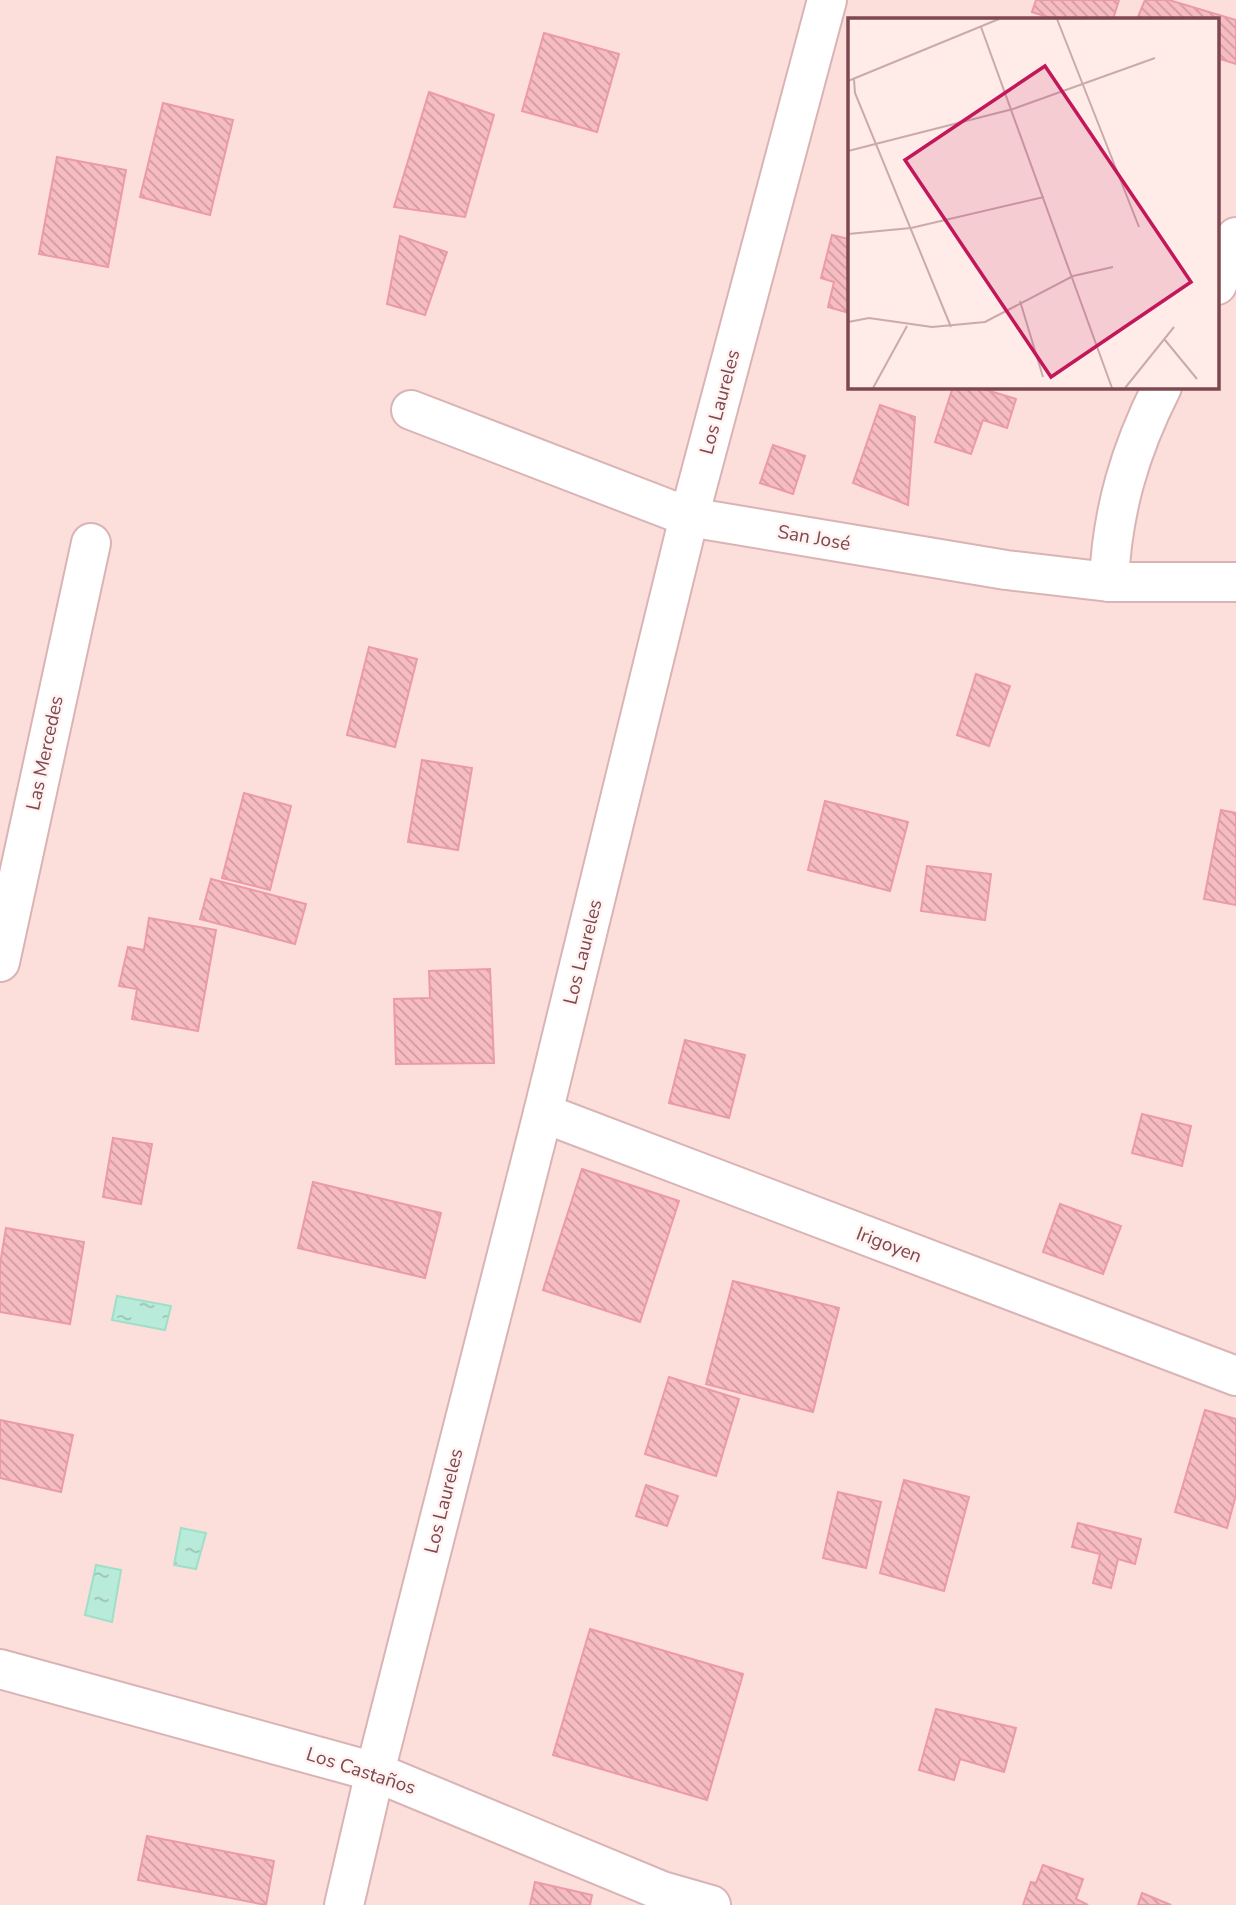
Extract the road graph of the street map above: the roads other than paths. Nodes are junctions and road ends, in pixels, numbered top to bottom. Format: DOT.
graph roads {
  1 [pos="827,0"];
  2 [pos="1236,237"];
  3 [pos="1218,282"];
  4 [pos="1161,388"];
  5 [pos="411,410"];
  6 [pos="689,517"];
  7 [pos="90,543"];
  8 [pos="1109,582"];
  9 [pos="1236,582"];
  10 [pos="0,962"];
  11 [pos="543,1113"];
  12 [pos="1236,1376"];
  13 [pos="0,1669"];
  14 [pos="374,1772"];
  15 [pos="344,1905"];
  16 [pos="711,1905"];
  1 -- 6 [label="street, Los Laureles"];
  2 -- 3 [label="street"];
  4 -- 8 [label="street"];
  5 -- 6 [label="street, San José"];
  6 -- 8 [label="street, San José"];
  6 -- 11 [label="street, Los Laureles"];
  7 -- 10 [label="street, Las Mercedes"];
  8 -- 9 [label="street, San José"];
  11 -- 12 [label="street, Irigoyen"];
  11 -- 14 [label="street, Los Laureles"];
  13 -- 14 [label="street, Los Castaños"];
  14 -- 15 [label="street, Los Laureles"];
  14 -- 16 [label="street, Los Castaños"];
}
